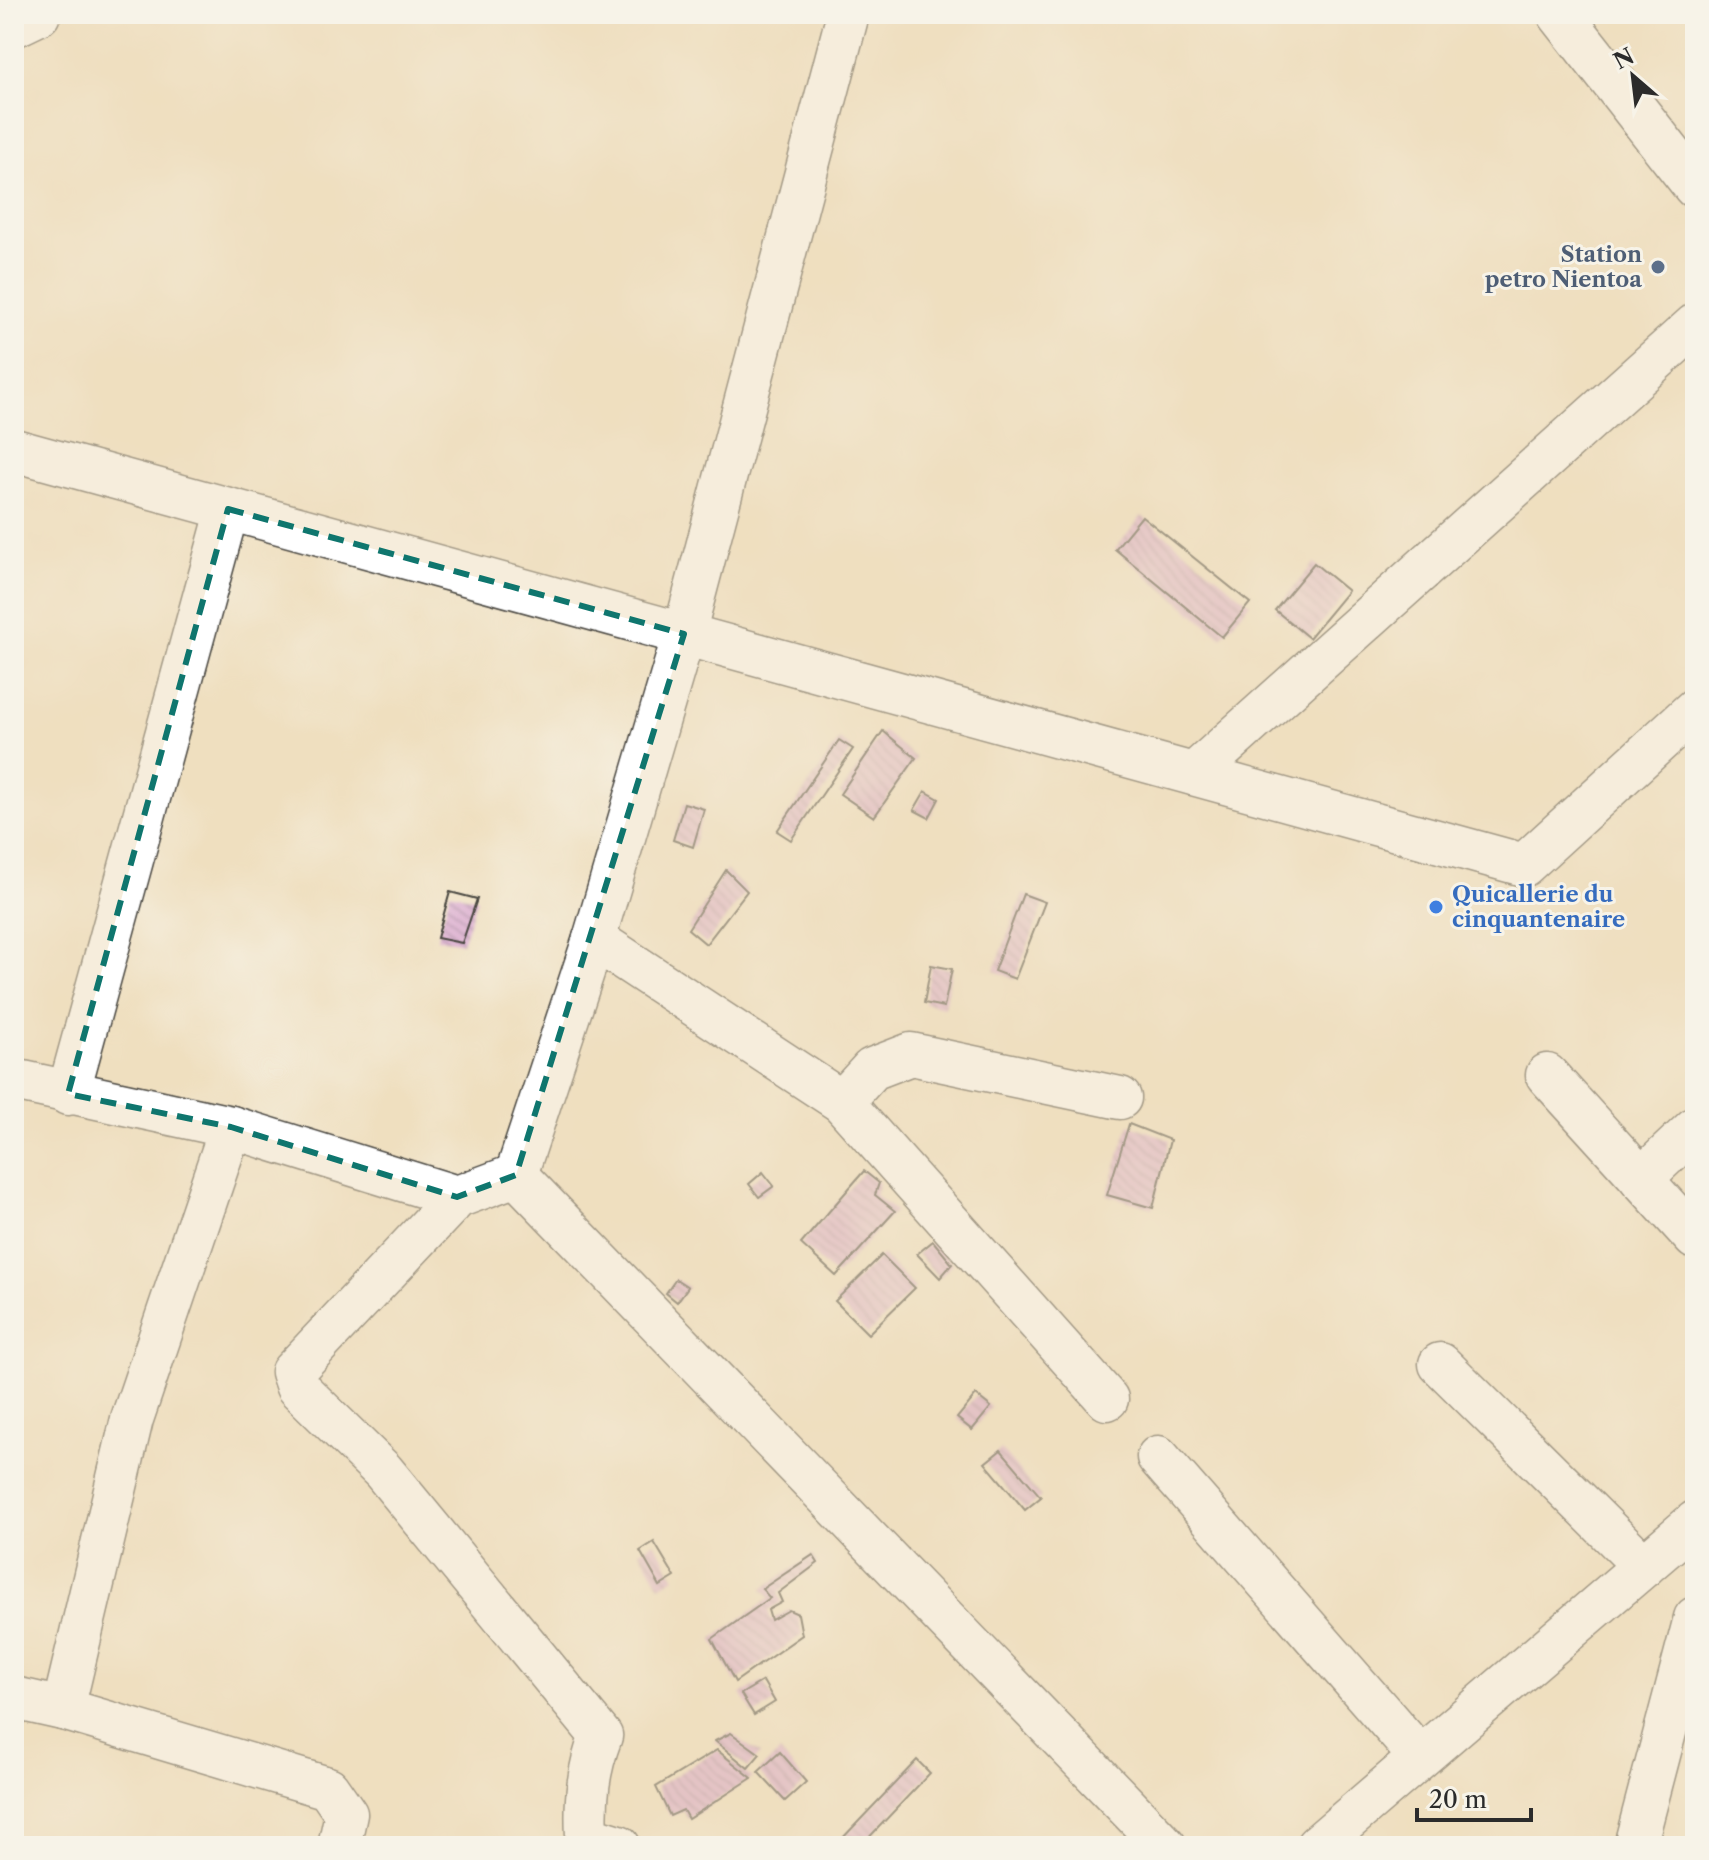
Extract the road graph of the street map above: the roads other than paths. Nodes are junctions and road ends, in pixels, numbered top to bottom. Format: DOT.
graph roads {
  1 [pos="39,14"];
  2 [pos="848,14"];
  3 [pos="1560,14"];
  4 [pos="14,26"];
  5 [pos="1695,186"];
  6 [pos="1695,325"];
  7 [pos="14,450"];
  8 [pos="228,509"];
  9 [pos="684,634"];
  10 [pos="1695,709"];
  11 [pos="1194,774"];
  12 [pos="594,939"];
  13 [pos="1547,1075"];
  14 [pos="14,1080"];
  15 [pos="68,1094"];
  16 [pos="1120,1098"];
  17 [pos="842,1102"];
  18 [pos="231,1127"];
  19 [pos="1695,1128"];
  20 [pos="516,1175"];
  21 [pos="1641,1179"];
  22 [pos="457,1197"];
  23 [pos="1695,1238"];
  24 [pos="1440,1364"];
  25 [pos="1107,1399"];
  26 [pos="1158,1457"];
  27 [pos="1695,1522"];
  28 [pos="1644,1566"];
  29 [pos="1695,1618"];
  30 [pos="14,1698"];
  31 [pos="63,1709"];
  32 [pos="1420,1757"];
  33 [pos="339,1846"];
  34 [pos="619,1846"];
  35 [pos="1165,1846"];
  36 [pos="1317,1846"];
  37 [pos="1635,1846"];
  1 -- 4 [label="street"];
  2 -- 9 [label="street"];
  3 -- 5 [label="main road"];
  6 -- 11 [label="street"];
  7 -- 8 [label="street"];
  8 -- 9 [label="street"];
  8 -- 15 [label="street"];
  9 -- 11 [label="street"];
  9 -- 12 [label="street"];
  10 -- 11 [label="street"];
  12 -- 17 [label="street"];
  12 -- 20 [label="street"];
  13 -- 21 [label="street"];
  14 -- 15 [label="street"];
  15 -- 18 [label="street"];
  16 -- 17 [label="street"];
  17 -- 25 [label="street"];
  18 -- 22 [label="street"];
  18 -- 31 [label="street"];
  19 -- 21 [label="street"];
  20 -- 22 [label="street"];
  20 -- 35 [label="street"];
  21 -- 23 [label="street"];
  22 -- 34 [label="street"];
  24 -- 28 [label="street"];
  26 -- 32 [label="street"];
  27 -- 28 [label="street"];
  28 -- 32 [label="street"];
  29 -- 37 [label="street"];
  30 -- 31 [label="street"];
  31 -- 33 [label="street"];
  32 -- 36 [label="street"];
}
